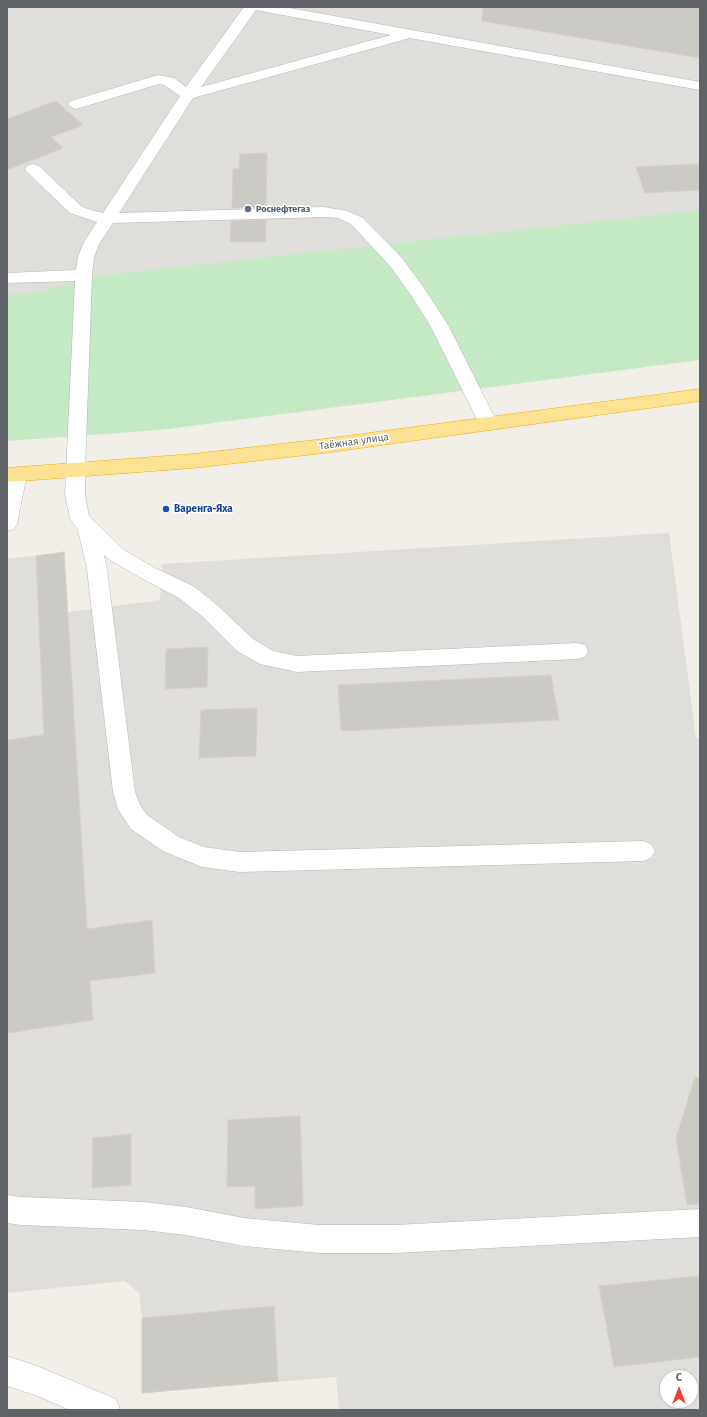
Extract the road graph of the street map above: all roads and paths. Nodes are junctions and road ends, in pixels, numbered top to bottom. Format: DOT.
graph roads {
  1 [pos="251,7"];
  2 [pos="261,7"];
  3 [pos="410,34"];
  4 [pos="700,86"];
  5 [pos="188,95"];
  6 [pos="76,104"];
  7 [pos="33,169"];
  8 [pos="108,218"];
  9 [pos="84,275"];
  10 [pos="7,278"];
  11 [pos="700,396"];
  12 [pos="489,424"];
  13 [pos="75,471"];
  14 [pos="12,475"];
  15 [pos="7,524"];
  16 [pos="88,528"];
  17 [pos="577,651"];
  18 [pos="642,850"];
  19 [pos="7,1209"];
  20 [pos="700,1223"];
  21 [pos="7,1371"];
  22 [pos="105,1410"];
  1 -- 5 [label="lane"];
  2 -- 3 [label="lane"];
  3 -- 4 [label="lane"];
  3 -- 5 [label="lane"];
  5 -- 6 [label="lane"];
  5 -- 8 [label="lane"];
  7 -- 8 [label="lane"];
  8 -- 9 [label="lane"];
  8 -- 12 [label="lane"];
  9 -- 10 [label="lane"];
  9 -- 13 [label="lane"];
  11 -- 12 [label="highway, Таёжная улица"];
  12 -- 13 [label="highway, Таёжная улица"];
  13 -- 14 [label="highway, Таёжная улица"];
  13 -- 16 [label="lane"];
  14 -- 15 [label="lane"];
  16 -- 17 [label="lane"];
  16 -- 18 [label="lane"];
  19 -- 20 [label="lane"];
  21 -- 22 [label="lane"];
}
